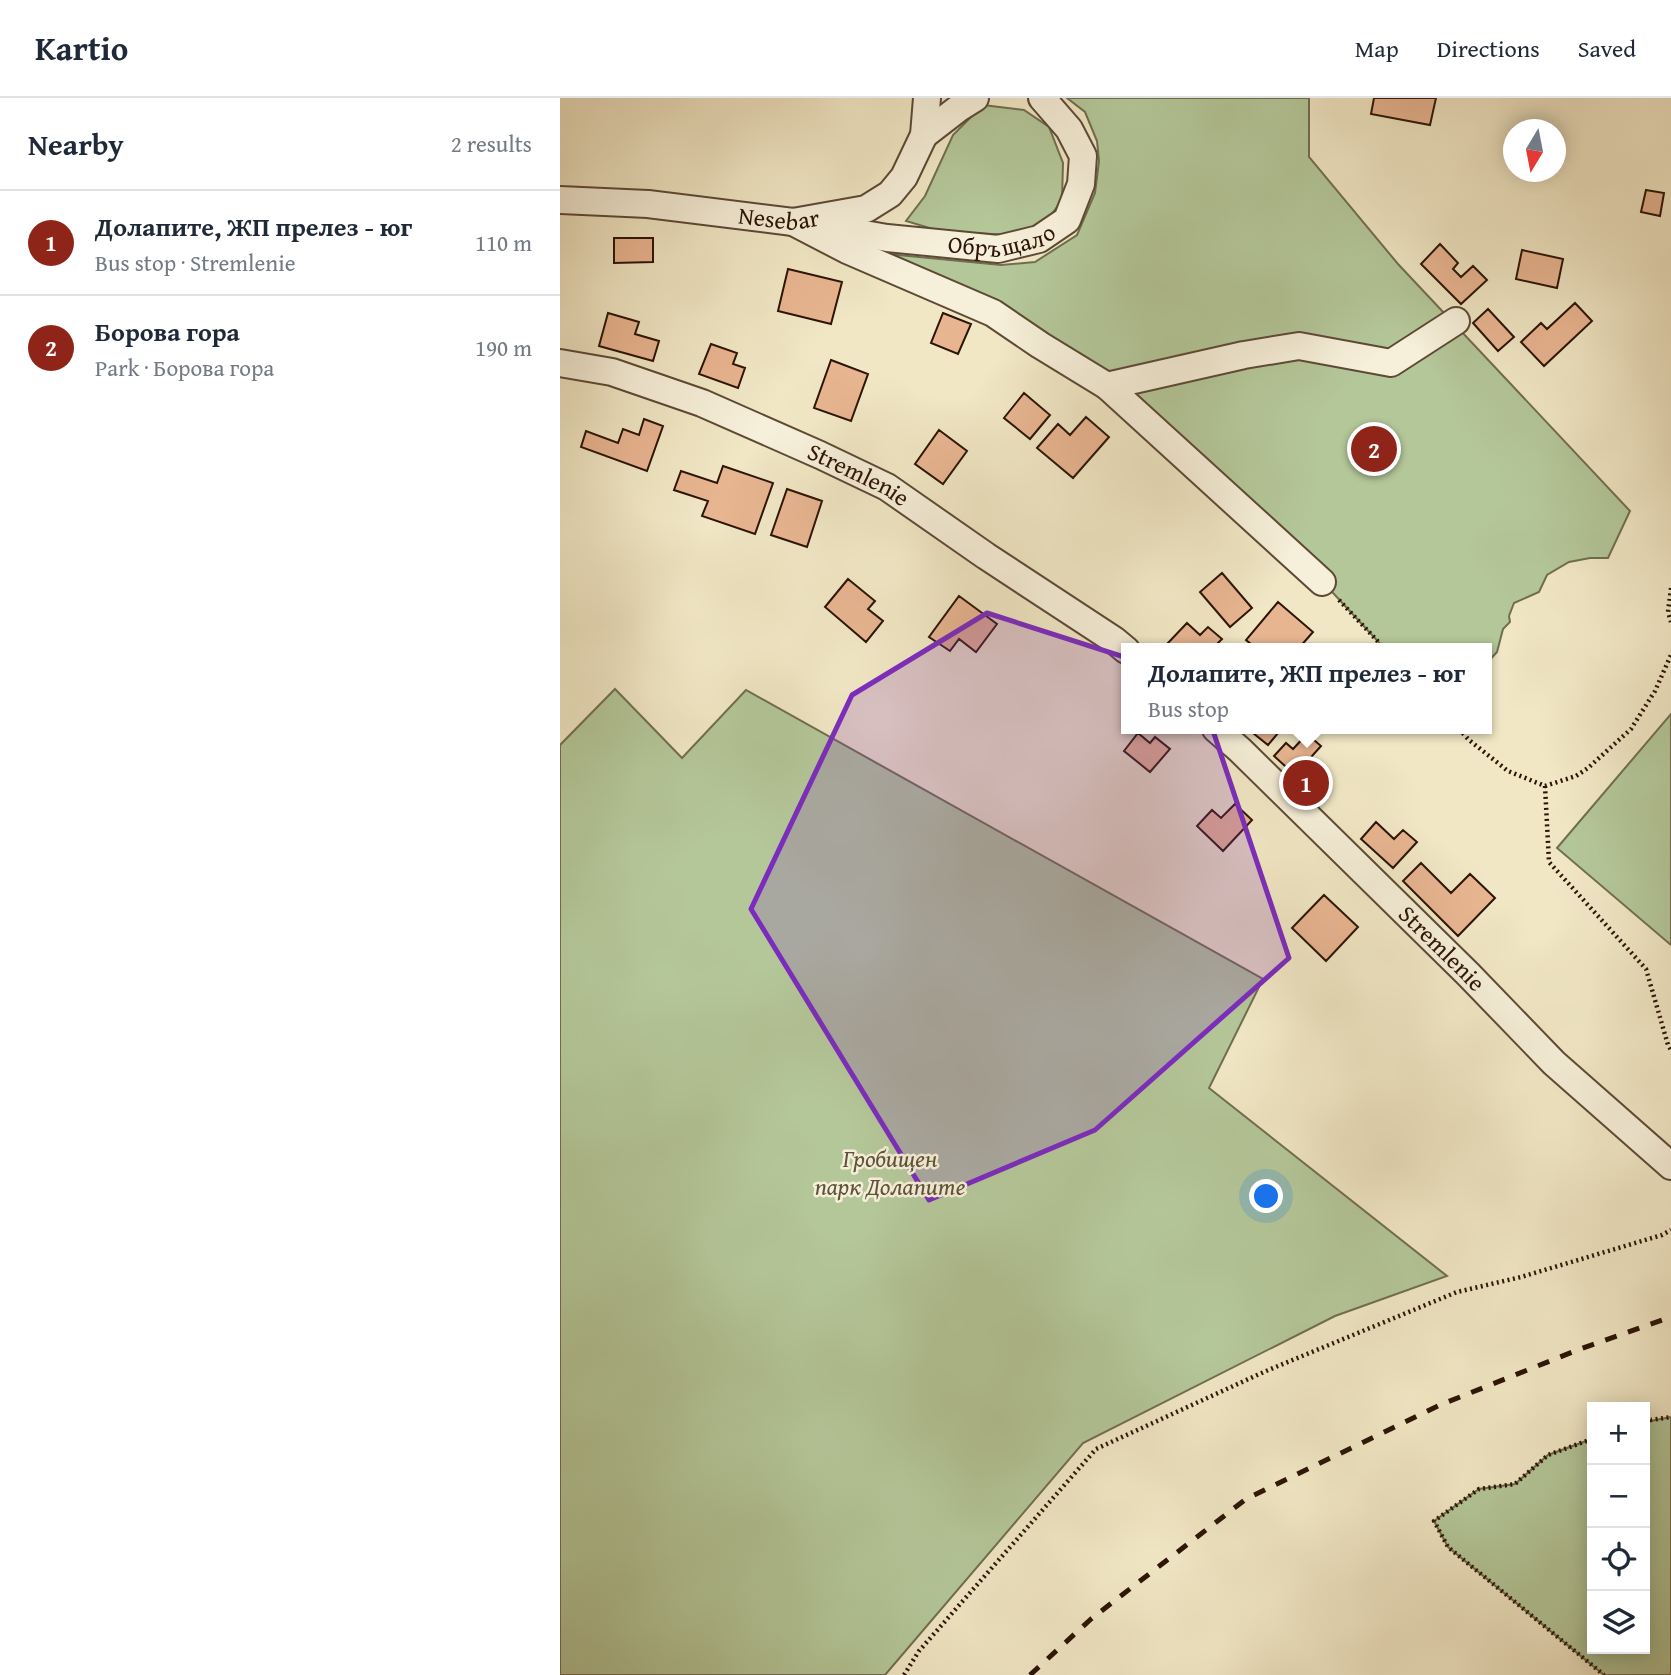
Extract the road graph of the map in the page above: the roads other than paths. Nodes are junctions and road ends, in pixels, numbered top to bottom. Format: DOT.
graph roads {
  1 [pos="927,98"];
  2 [pos="975,98"];
  3 [pos="1042,98"];
  4 [pos="924,135"];
  5 [pos="560,200"];
  6 [pos="793,222"];
  7 [pos="1455,321"];
  8 [pos="560,363"];
  9 [pos="1107,386"];
  10 [pos="1322,582"];
  11 [pos="1121,646"];
  12 [pos="1222,734"];
  13 [pos="1671,1166"];
  1 -- 4 [label="street, Nesebar"];
  2 -- 4 [label="street"];
  3 -- 6 [label="street, Обръщало"];
  4 -- 6 [label="street, Nesebar"];
  5 -- 6 [label="street, Nesebar"];
  6 -- 9 [label="street"];
  7 -- 9 [label="street"];
  8 -- 11 [label="street, Stremlenie"];
  9 -- 10 [label="street"];
  12 -- 13 [label="street, Stremlenie"];
}
